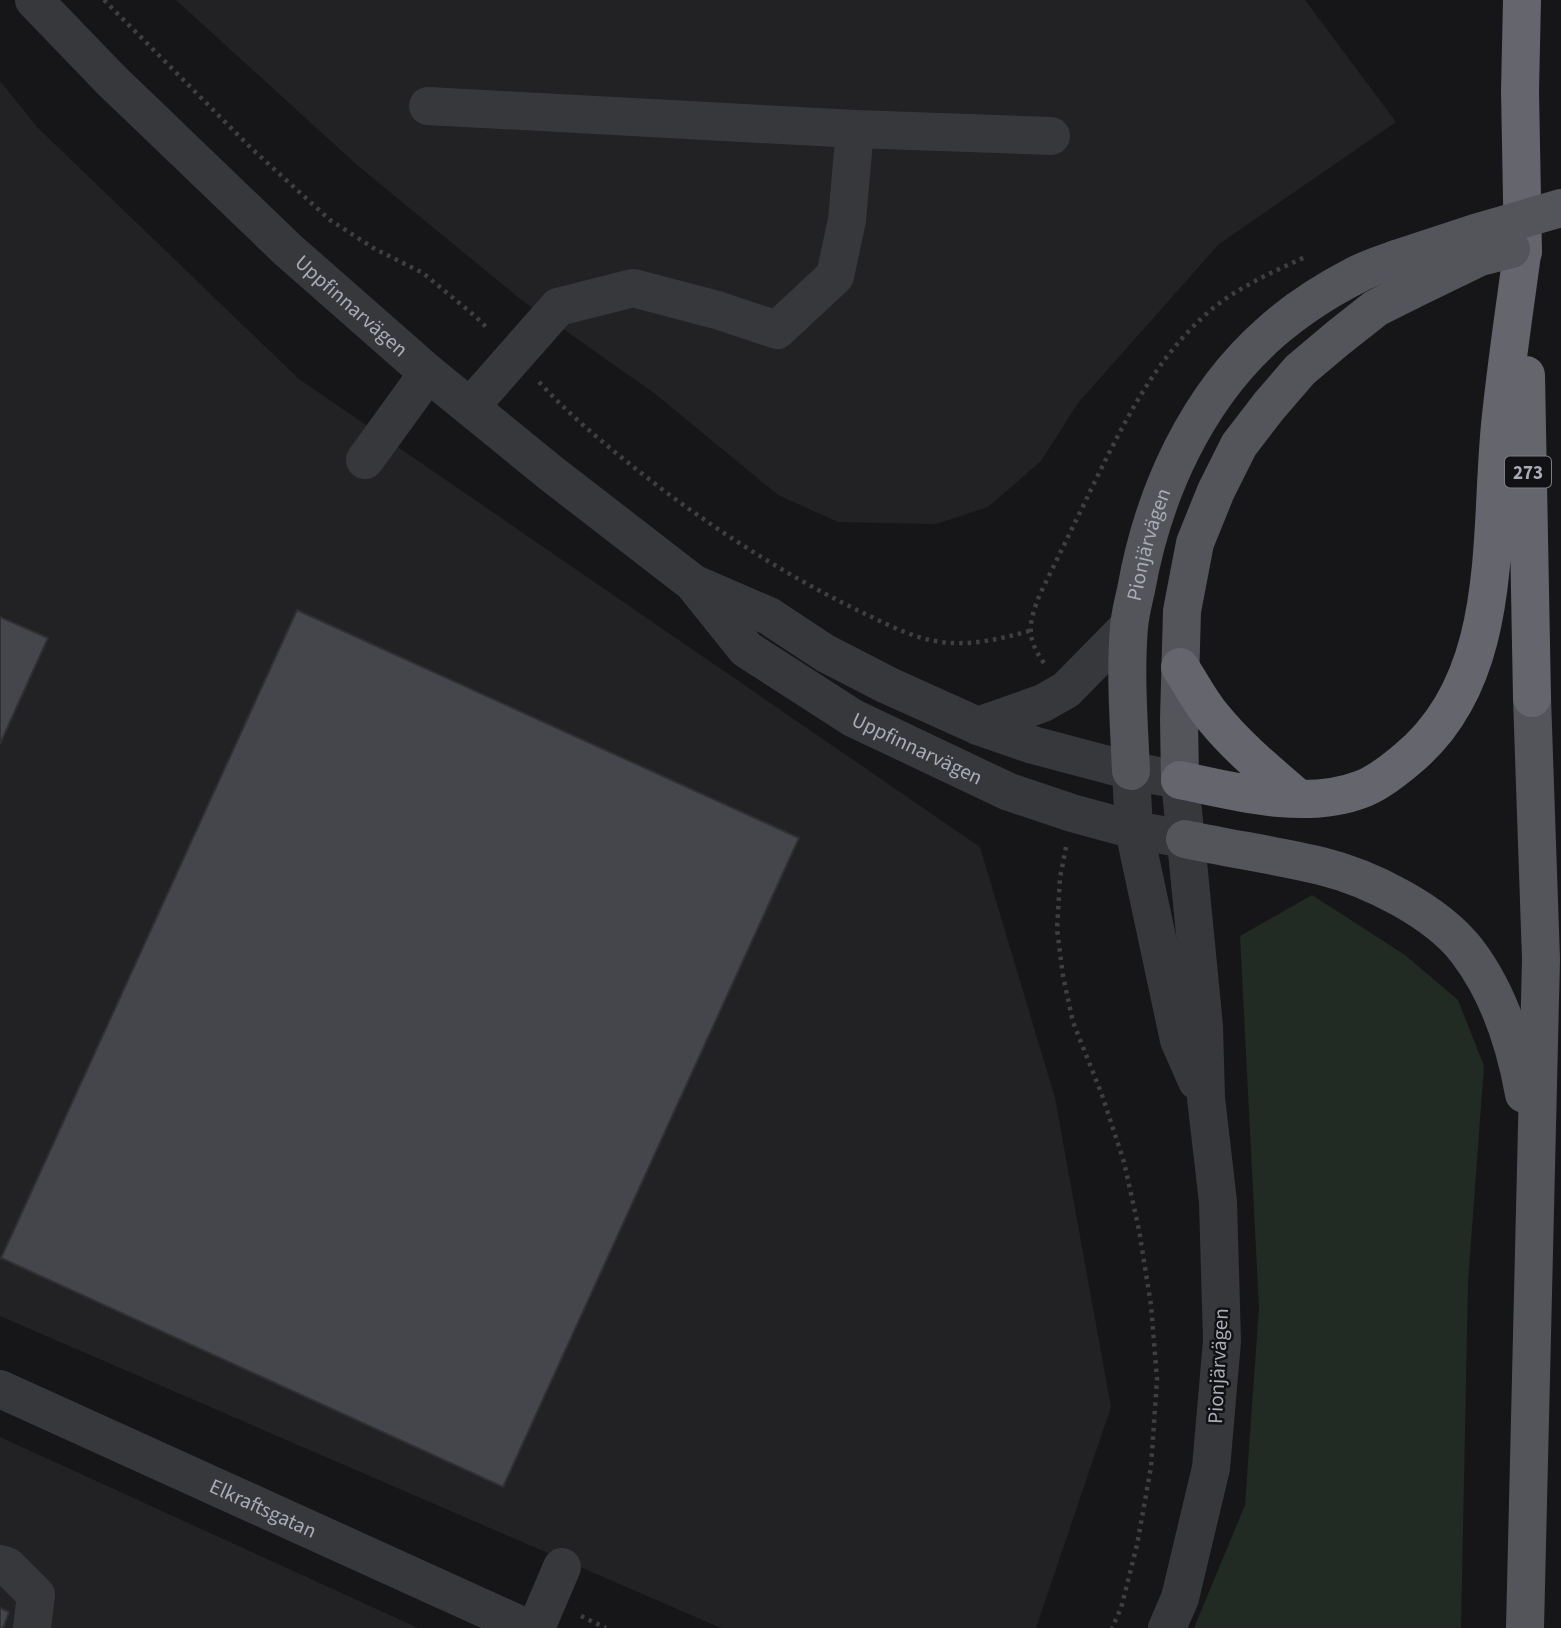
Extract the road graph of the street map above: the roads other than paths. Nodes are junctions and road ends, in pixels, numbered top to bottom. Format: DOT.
graph roads {
  1 [pos="34,0"];
  2 [pos="1522,0"];
  3 [pos="428,106"];
  4 [pos="855,129"];
  5 [pos="1051,136"];
  6 [pos="1561,208"];
  7 [pos="1561,235"];
  8 [pos="1523,247"];
  9 [pos="1403,275"];
  10 [pos="428,373"];
  11 [pos="470,407"];
  12 [pos="365,460"];
  13 [pos="693,583"];
  14 [pos="1129,626"];
  15 [pos="1181,667"];
  16 [pos="1532,698"];
  17 [pos="978,726"];
  18 [pos="1131,771"];
  19 [pos="1180,780"];
  20 [pos="1299,799"];
  21 [pos="1134,830"];
  22 [pos="1185,839"];
  23 [pos="1206,1098"];
  24 [pos="1536,1158"];
  25 [pos="0,1389"];
  26 [pos="0,1564"];
  27 [pos="562,1567"];
  28 [pos="32,1628"];
  29 [pos="527,1628"];
  30 [pos="536,1628"];
  31 [pos="1167,1628"];
  32 [pos="1525,1628"];
  1 -- 10 [label="street, Uppfinnarvägen"];
  2 -- 8 [label="highway, 273"];
  3 -- 4 [label="street"];
  4 -- 5 [label="street"];
  4 -- 11 [label="street"];
  6 -- 9 [label="main road, Pionjärvägen, bridge"];
  7 -- 9 [label="main road, Pionjärvägen, bridge"];
  8 -- 16 [label="highway, 273"];
  8 -- 20 [label="highway"];
  9 -- 14 [label="main road, Pionjärvägen"];
  9 -- 15 [label="main road, Pionjärvägen"];
  10 -- 11 [label="street, Uppfinnarvägen"];
  10 -- 12 [label="street"];
  11 -- 13 [label="street, Uppfinnarvägen"];
  13 -- 17 [label="street, Uppfinnarvägen"];
  13 -- 21 [label="street, Uppfinnarvägen"];
  14 -- 17 [label="street"];
  14 -- 18 [label="main road, Pionjärvägen"];
  15 -- 19 [label="main road, Pionjärvägen"];
  15 -- 20 [label="highway"];
  16 -- 24 [label="main road, 273"];
  17 -- 18 [label="street, Uppfinnarvägen"];
  18 -- 19 [label="street, Uppfinnarvägen"];
  18 -- 21 [label="street, Pionjärvägen"];
  19 -- 20 [label="highway"];
  19 -- 22 [label="street, Pionjärvägen"];
  21 -- 22 [label="street, Uppfinnarvägen"];
  21 -- 23 [label="street, Pionjärvägen"];
  22 -- 23 [label="street, Pionjärvägen"];
  22 -- 24 [label="main road"];
  23 -- 31 [label="street, Pionjärvägen"];
  24 -- 32 [label="main road, 273"];
  25 -- 29 [label="street, Elkraftsgatan"];
  26 -- 28 [label="street"];
  27 -- 30 [label="street"];
}
